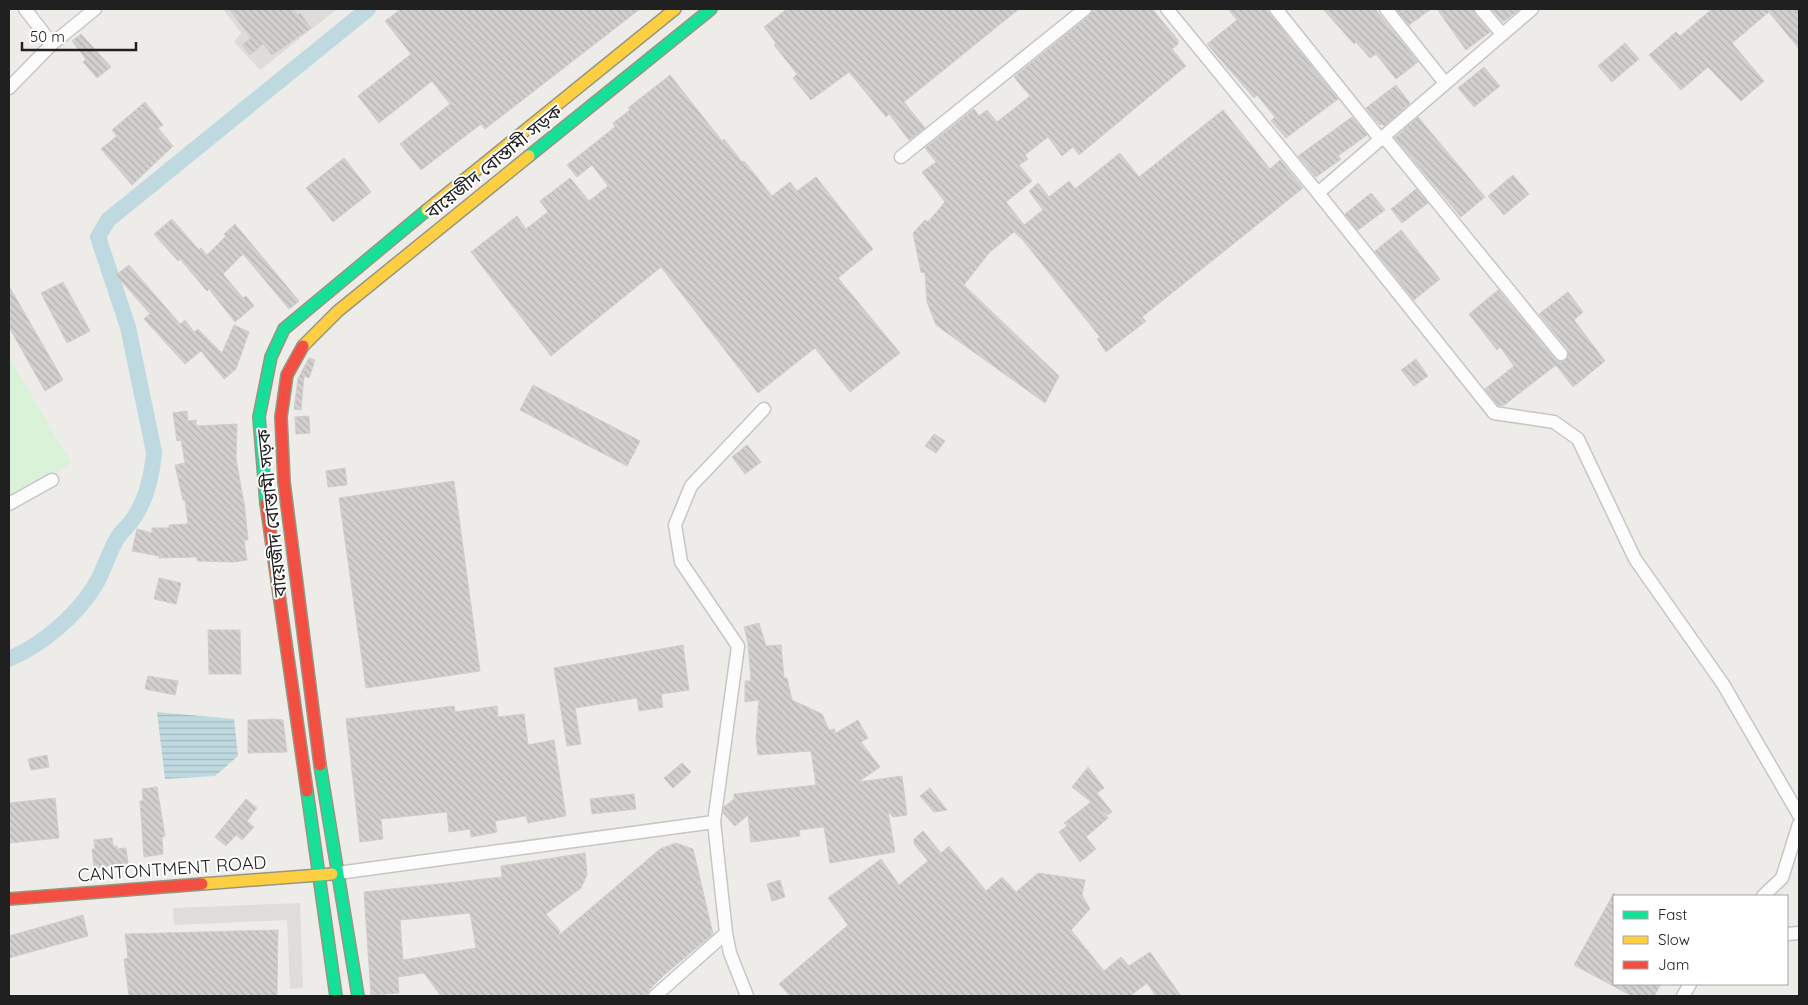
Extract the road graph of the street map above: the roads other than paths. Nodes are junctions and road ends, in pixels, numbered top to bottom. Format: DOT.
graph roads {
  1 [pos="26,9"];
  2 [pos="95,9"];
  3 [pos="675,9"];
  4 [pos="711,9"];
  5 [pos="1085,9"];
  6 [pos="1167,9"];
  7 [pos="1276,9"];
  8 [pos="1386,9"];
  9 [pos="1481,9"];
  10 [pos="1532,9"];
  11 [pos="1502,34"];
  12 [pos="52,44"];
  13 [pos="1445,82"];
  14 [pos="9,88"];
  15 [pos="1382,138"];
  16 [pos="901,157"];
  17 [pos="1318,193"];
  18 [pos="1561,354"];
  19 [pos="764,409"];
  20 [pos="52,480"];
  21 [pos="9,504"];
  22 [pos="1799,815"];
  23 [pos="714,822"];
  24 [pos="1799,824"];
  25 [pos="338,873"];
  26 [pos="318,876"];
  27 [pos="1764,895"];
  28 [pos="9,898"];
  29 [pos="726,933"];
  30 [pos="336,996"];
  31 [pos="358,996"];
  32 [pos="656,996"];
  33 [pos="748,996"];
  1 -- 12 [label="street"];
  2 -- 12 [label="street"];
  3 -- 26 [label="main road, বায়েজীদ বোস্তামী সড়ক"];
  4 -- 25 [label="main road, বায়েজীদ বোস্তামী সড়ক"];
  5 -- 16 [label="street"];
  6 -- 17 [label="street"];
  7 -- 15 [label="street"];
  8 -- 13 [label="street"];
  9 -- 11 [label="street"];
  10 -- 11 [label="street"];
  11 -- 13 [label="street"];
  12 -- 14 [label="street"];
  13 -- 15 [label="street"];
  15 -- 17 [label="street"];
  15 -- 18 [label="street"];
  17 -- 22 [label="street"];
  19 -- 23 [label="street"];
  20 -- 21 [label="street"];
  23 -- 25 [label="street"];
  23 -- 29 [label="street"];
  24 -- 27 [label="street"];
  25 -- 26 [label="main road, CANTONTMENT ROAD"];
  25 -- 31 [label="main road, বায়েজীদ বোস্তামী সড়ক"];
  26 -- 28 [label="main road, CANTONTMENT ROAD"];
  26 -- 30 [label="main road, বায়েজীদ বোস্তামী সড়ক"];
  29 -- 32 [label="street"];
  29 -- 33 [label="street"];
}
